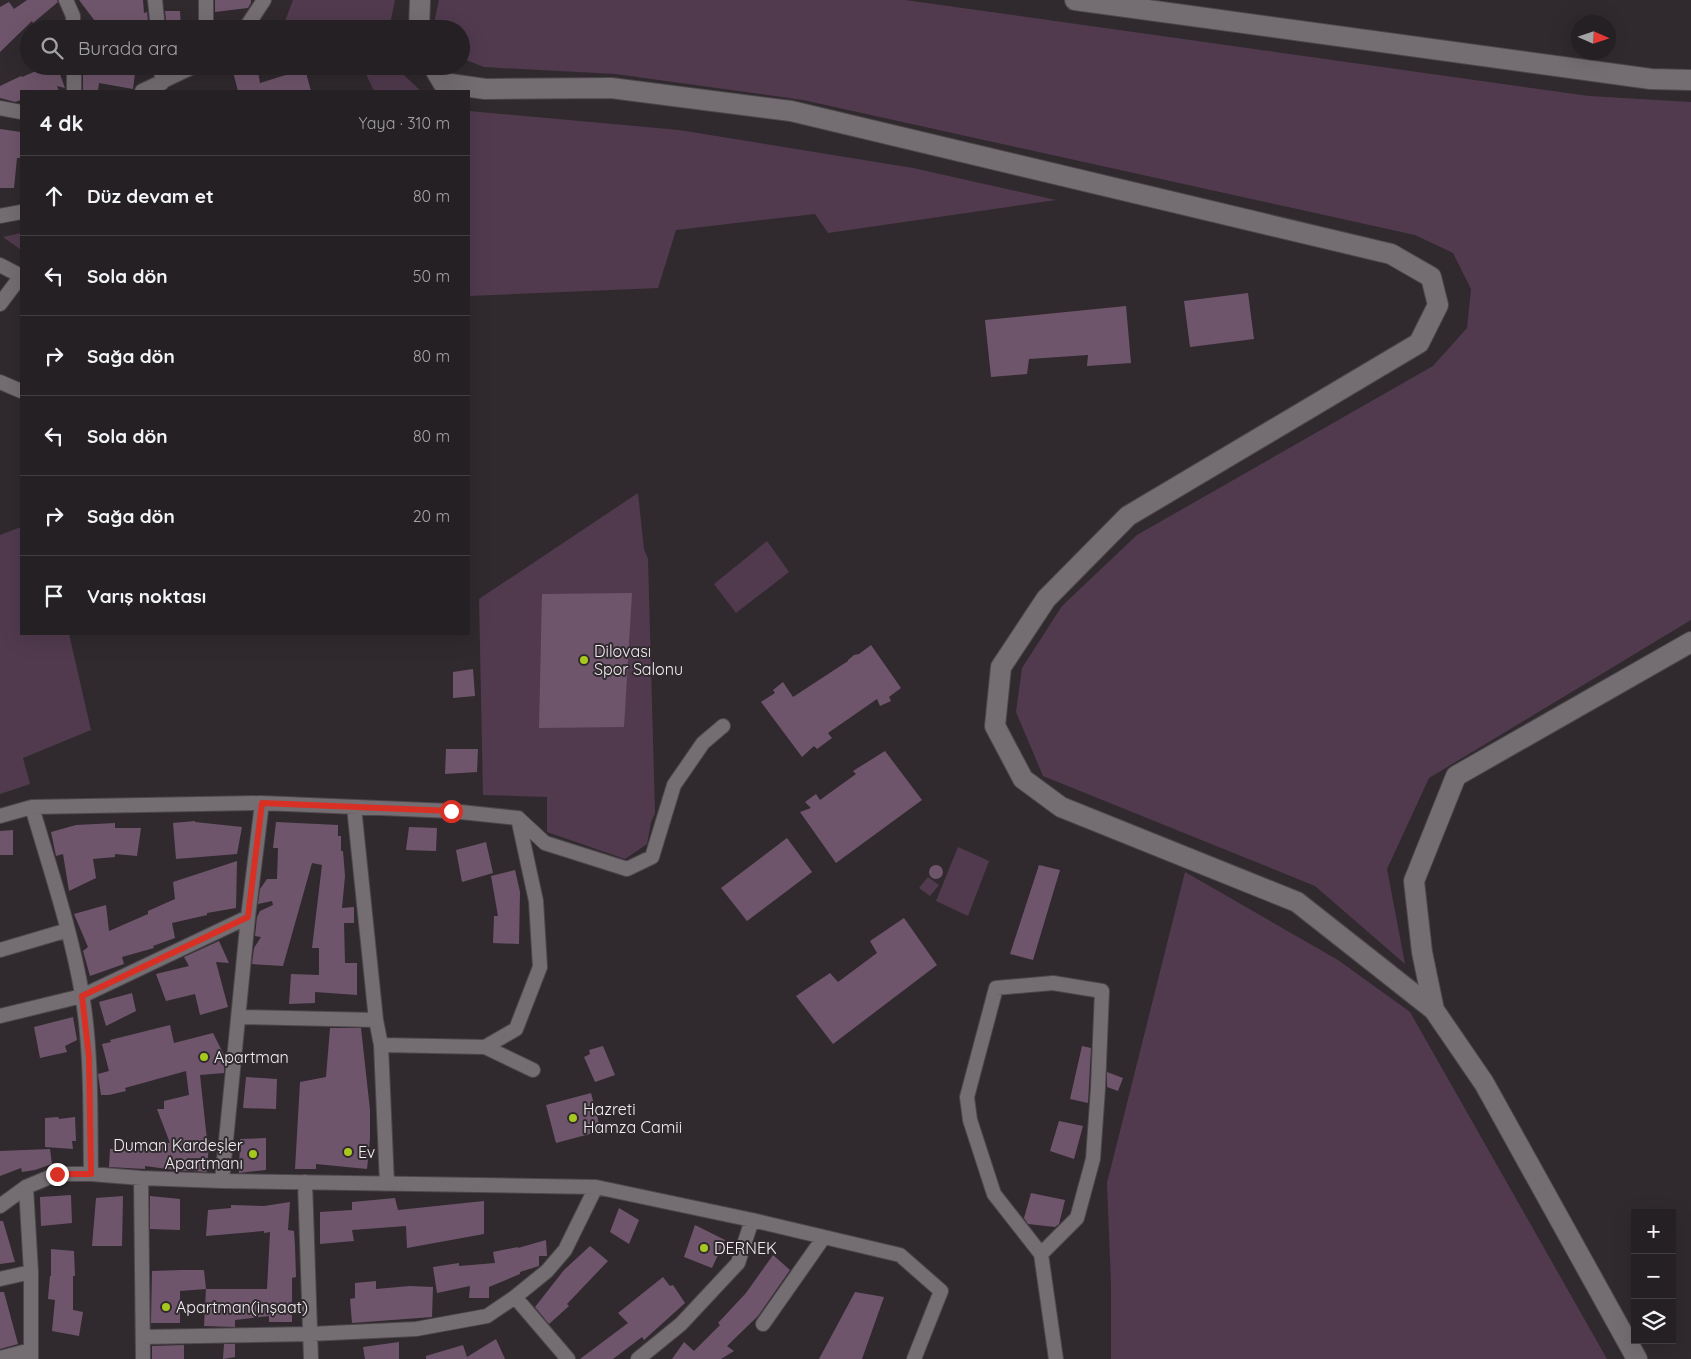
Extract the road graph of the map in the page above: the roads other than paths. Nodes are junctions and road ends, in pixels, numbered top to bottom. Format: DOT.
graph roads {
  1 [pos="66,0"];
  2 [pos="155,0"];
  3 [pos="206,0"];
  4 [pos="264,0"];
  5 [pos="420,0"];
  6 [pos="1075,0"];
  7 [pos="73,20"];
  8 [pos="157,20"];
  9 [pos="206,20"];
  10 [pos="251,20"];
  11 [pos="419,20"];
  12 [pos="74,75"];
  13 [pos="162,75"];
  14 [pos="178,75"];
  15 [pos="438,75"];
  16 [pos="1691,80"];
  17 [pos="162,83"];
  18 [pos="74,90"];
  19 [pos="144,90"];
  20 [pos="0,108"];
  21 [pos="20,112"];
  22 [pos="20,212"];
  23 [pos="0,216"];
  24 [pos="0,265"];
  25 [pos="20,275"];
  26 [pos="20,277"];
  27 [pos="0,304"];
  28 [pos="0,382"];
  29 [pos="20,391"];
  30 [pos="1691,642"];
  31 [pos="723,726"];
  32 [pos="262,803"];
  33 [pos="32,806"];
  34 [pos="354,807"];
  35 [pos="0,816"];
  36 [pos="518,818"];
  37 [pos="248,917"];
  38 [pos="68,930"];
  39 [pos="0,950"];
  40 [pos="82,996"];
  41 [pos="1434,1010"];
  42 [pos="0,1016"];
  43 [pos="239,1017"];
  44 [pos="376,1020"];
  45 [pos="381,1045"];
  46 [pos="485,1047"];
  47 [pos="533,1070"];
  48 [pos="91,1174"];
  49 [pos="141,1178"];
  50 [pos="222,1182"];
  51 [pos="304,1182"];
  52 [pos="387,1184"];
  53 [pos="26,1187"];
  54 [pos="596,1187"];
  55 [pos="0,1206"];
  56 [pos="752,1220"];
  57 [pos="824,1237"];
  58 [pos="1041,1254"];
  59 [pos="31,1272"];
  60 [pos="0,1279"];
  61 [pos="516,1297"];
  62 [pos="762,1324"];
  63 [pos="310,1334"];
  64 [pos="143,1337"];
  65 [pos="31,1354"];
  66 [pos="0,1358"];
  67 [pos="143,1359"];
  68 [pos="311,1359"];
  69 [pos="568,1359"];
  70 [pos="638,1359"];
  71 [pos="914,1359"];
  72 [pos="1056,1359"];
  73 [pos="1637,1359"];
  1 -- 7 [label="street"];
  2 -- 8 [label="street"];
  3 -- 9 [label="street"];
  4 -- 10 [label="street"];
  5 -- 11 [label="street"];
  6 -- 16 [label="street"];
  12 -- 18 [label="street"];
  13 -- 17 [label="street"];
  14 -- 17 [label="street"];
  15 -- 41 [label="street"];
  17 -- 19 [label="street"];
  20 -- 21 [label="street"];
  22 -- 23 [label="street"];
  24 -- 25 [label="street"];
  26 -- 27 [label="street"];
  28 -- 29 [label="street"];
  30 -- 41 [label="street"];
  31 -- 36 [label="street"];
  32 -- 33 [label="street"];
  32 -- 34 [label="street"];
  32 -- 37 [label="street"];
  33 -- 35 [label="street"];
  33 -- 38 [label="street"];
  34 -- 36 [label="street"];
  34 -- 44 [label="street"];
  36 -- 46 [label="street"];
  37 -- 40 [label="street"];
  37 -- 43 [label="street"];
  38 -- 39 [label="street"];
  38 -- 40 [label="street"];
  40 -- 42 [label="street"];
  40 -- 48 [label="street"];
  41 -- 73 [label="street"];
  43 -- 44 [label="street"];
  43 -- 50 [label="street"];
  44 -- 45 [label="street"];
  45 -- 46 [label="street"];
  45 -- 52 [label="street"];
  46 -- 47 [label="street"];
  48 -- 49 [label="street"];
  48 -- 53 [label="street"];
  49 -- 50 [label="street"];
  49 -- 64 [label="street"];
  50 -- 51 [label="street"];
  51 -- 52 [label="street"];
  51 -- 63 [label="street"];
  52 -- 54 [label="street"];
  53 -- 55 [label="street"];
  53 -- 59 [label="street"];
  54 -- 56 [label="street"];
  54 -- 61 [label="street"];
  56 -- 57 [label="street"];
  56 -- 70 [label="street"];
  57 -- 62 [label="street"];
  57 -- 71 [label="street"];
  58 -- 58 [label="street"];
  58 -- 72 [label="street"];
  59 -- 60 [label="street"];
  59 -- 65 [label="street"];
  61 -- 63 [label="street"];
  61 -- 69 [label="street"];
  63 -- 64 [label="street"];
  63 -- 68 [label="street"];
  64 -- 67 [label="street"];
  65 -- 66 [label="street"];
}
